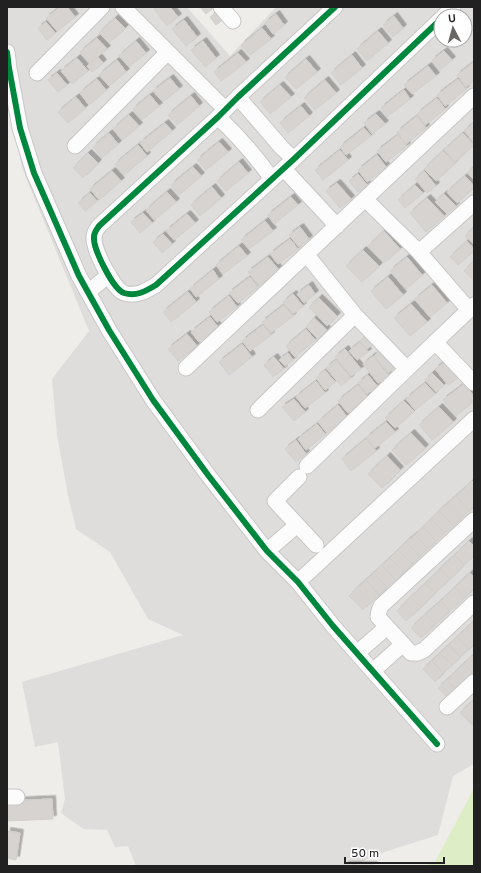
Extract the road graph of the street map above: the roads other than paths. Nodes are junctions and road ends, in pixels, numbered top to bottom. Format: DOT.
graph roads {
  1 [pos="102,7"];
  2 [pos="123,7"];
  3 [pos="221,7"];
  4 [pos="335,7"];
  5 [pos="233,20"];
  6 [pos="433,27"];
  7 [pos="7,52"];
  8 [pos="168,52"];
  9 [pos="37,73"];
  10 [pos="474,96"];
  11 [pos="238,97"];
  12 [pos="222,113"];
  13 [pos="75,146"];
  14 [pos="283,169"];
  15 [pos="365,199"];
  16 [pos="474,203"];
  17 [pos="337,226"];
  18 [pos="419,252"];
  19 [pos="307,255"];
  20 [pos="109,275"];
  21 [pos="88,292"];
  22 [pos="472,308"];
  23 [pos="355,316"];
  24 [pos="435,342"];
  25 [pos="186,368"];
  26 [pos="407,369"];
  27 [pos="474,383"];
  28 [pos="258,410"];
  29 [pos="474,419"];
  30 [pos="474,520"];
  31 [pos="297,525"];
  32 [pos="316,545"];
  33 [pos="267,551"];
  34 [pos="298,582"];
  35 [pos="474,603"];
  36 [pos="387,627"];
  37 [pos="403,644"];
  38 [pos="357,653"];
  39 [pos="373,671"];
  40 [pos="474,682"];
  41 [pos="447,707"];
  42 [pos="437,744"];
  1 -- 9 [label="street"];
  2 -- 8 [label="street"];
  3 -- 5 [label="street"];
  4 -- 11 [label="street"];
  6 -- 14 [label="street"];
  7 -- 21 [label="street"];
  8 -- 12 [label="street"];
  8 -- 13 [label="street"];
  10 -- 15 [label="street"];
  11 -- 12 [label="street"];
  11 -- 14 [label="street"];
  12 -- 14 [label="street"];
  12 -- 20 [label="street"];
  14 -- 17 [label="street"];
  14 -- 20 [label="street"];
  15 -- 17 [label="street"];
  15 -- 18 [label="street"];
  16 -- 18 [label="street"];
  17 -- 19 [label="street"];
  18 -- 22 [label="street"];
  19 -- 23 [label="street"];
  19 -- 25 [label="street"];
  20 -- 21 [label="street"];
  21 -- 33 [label="street"];
  22 -- 24 [label="street"];
  23 -- 26 [label="street"];
  23 -- 28 [label="street"];
  24 -- 26 [label="street"];
  24 -- 27 [label="street"];
  26 -- 31 [label="street"];
  29 -- 34 [label="street"];
  30 -- 36 [label="street"];
  31 -- 32 [label="street"];
  31 -- 33 [label="street"];
  33 -- 34 [label="street"];
  34 -- 38 [label="street"];
  35 -- 37 [label="street"];
  36 -- 37 [label="street"];
  36 -- 38 [label="street"];
  37 -- 39 [label="street"];
  38 -- 39 [label="street"];
  39 -- 42 [label="street"];
  40 -- 41 [label="street"];
}
